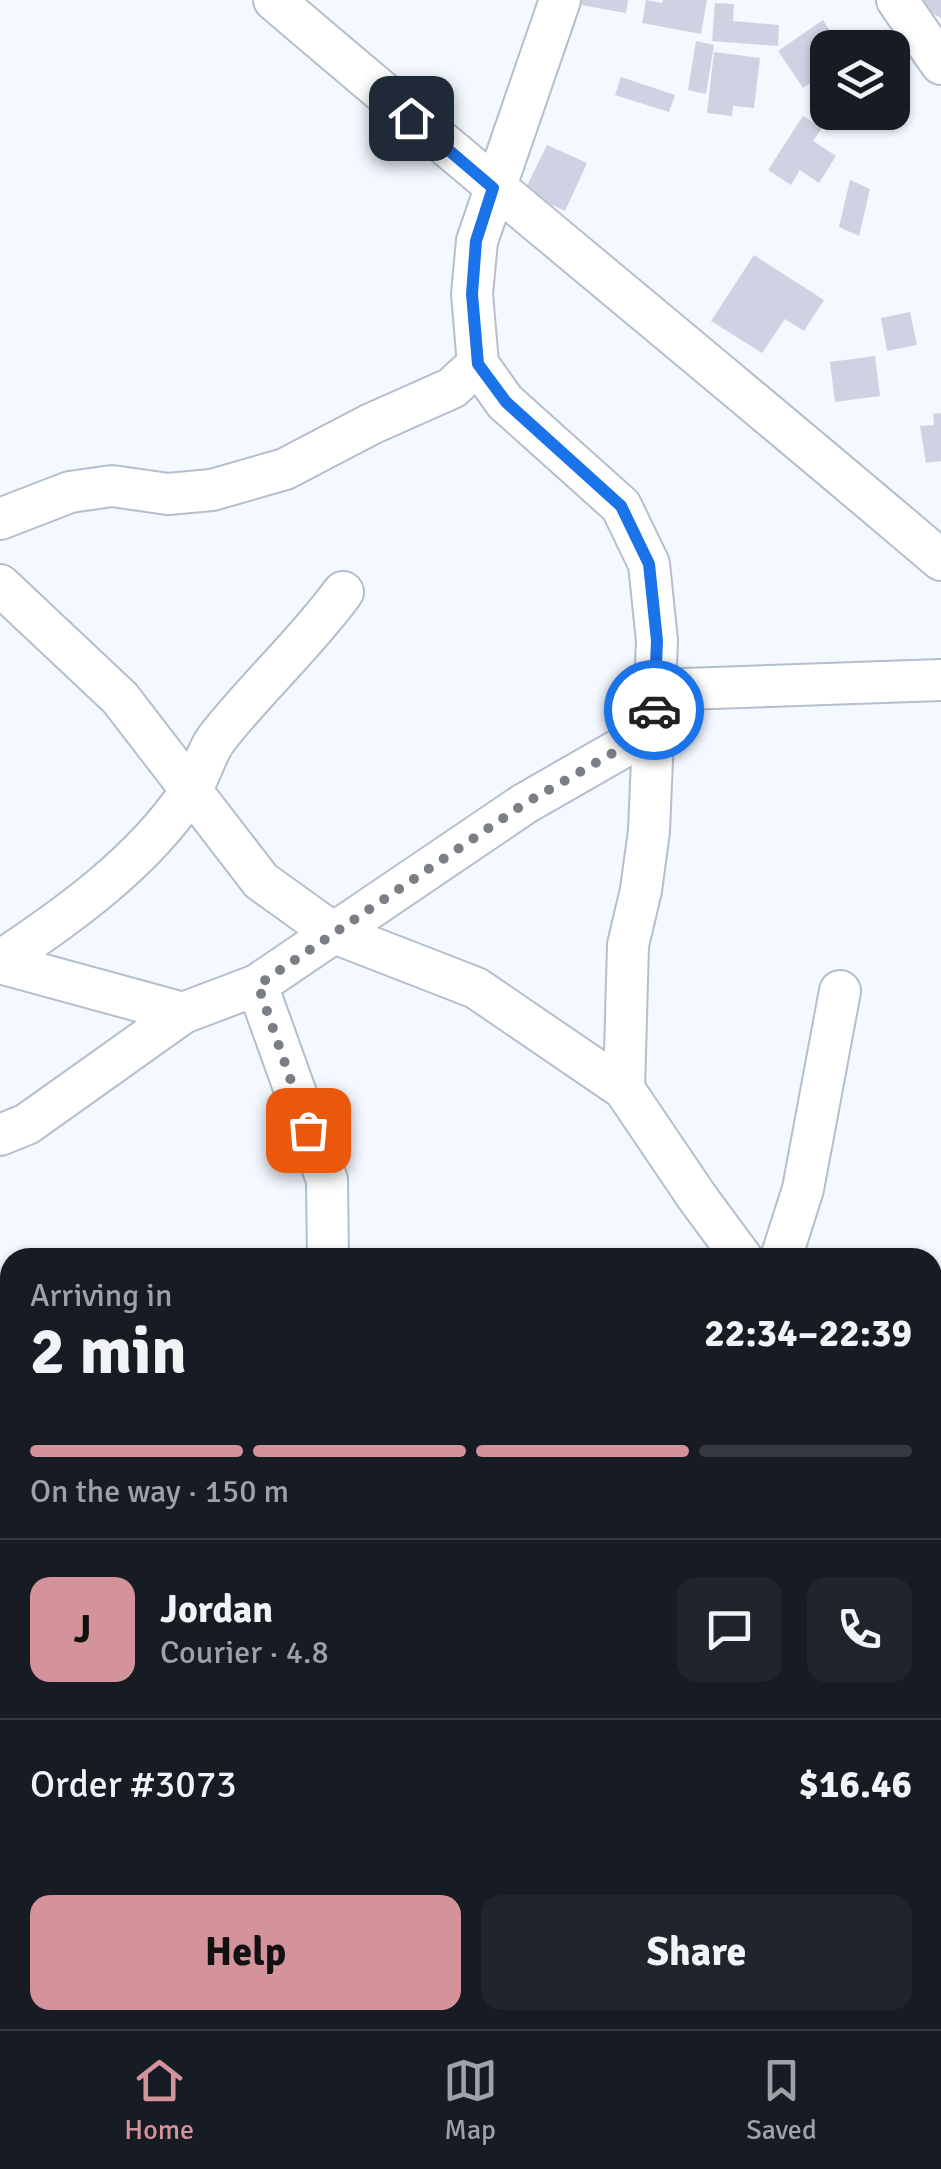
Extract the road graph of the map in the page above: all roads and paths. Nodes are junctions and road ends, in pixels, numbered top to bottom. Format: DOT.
graph roads {
  1 [pos="274,0"];
  2 [pos="560,0"];
  3 [pos="897,0"];
  4 [pos="941,64"];
  5 [pos="493,188"];
  6 [pos="478,364"];
  7 [pos="0,520"];
  8 [pos="941,560"];
  9 [pos="0,585"];
  10 [pos="344,592"];
  11 [pos="941,680"];
  12 [pos="654,690"];
  13 [pos="653,730"];
  14 [pos="190,792"];
  15 [pos="332,932"];
  16 [pos="0,962"];
  17 [pos="258,985"];
  18 [pos="840,991"];
  19 [pos="183,1014"];
  20 [pos="624,1089"];
  21 [pos="0,1135"];
  22 [pos="328,1248"];
  23 [pos="734,1248"];
  24 [pos="784,1248"];
  1 -- 5 [label="street"];
  2 -- 5 [label="street"];
  3 -- 4 [label="street"];
  5 -- 6 [label="street"];
  5 -- 8 [label="street"];
  6 -- 7 [label="street"];
  6 -- 12 [label="street"];
  9 -- 14 [label="street"];
  10 -- 14 [label="street"];
  11 -- 12 [label="street"];
  12 -- 13 [label="street"];
  13 -- 15 [label="street"];
  13 -- 20 [label="street"];
  14 -- 15 [label="street"];
  14 -- 16 [label="street"];
  15 -- 17 [label="street"];
  15 -- 20 [label="street"];
  16 -- 19 [label="street"];
  17 -- 19 [label="street"];
  17 -- 22 [label="street"];
  18 -- 24 [label="street"];
  19 -- 21 [label="street"];
  20 -- 23 [label="street"];
}
